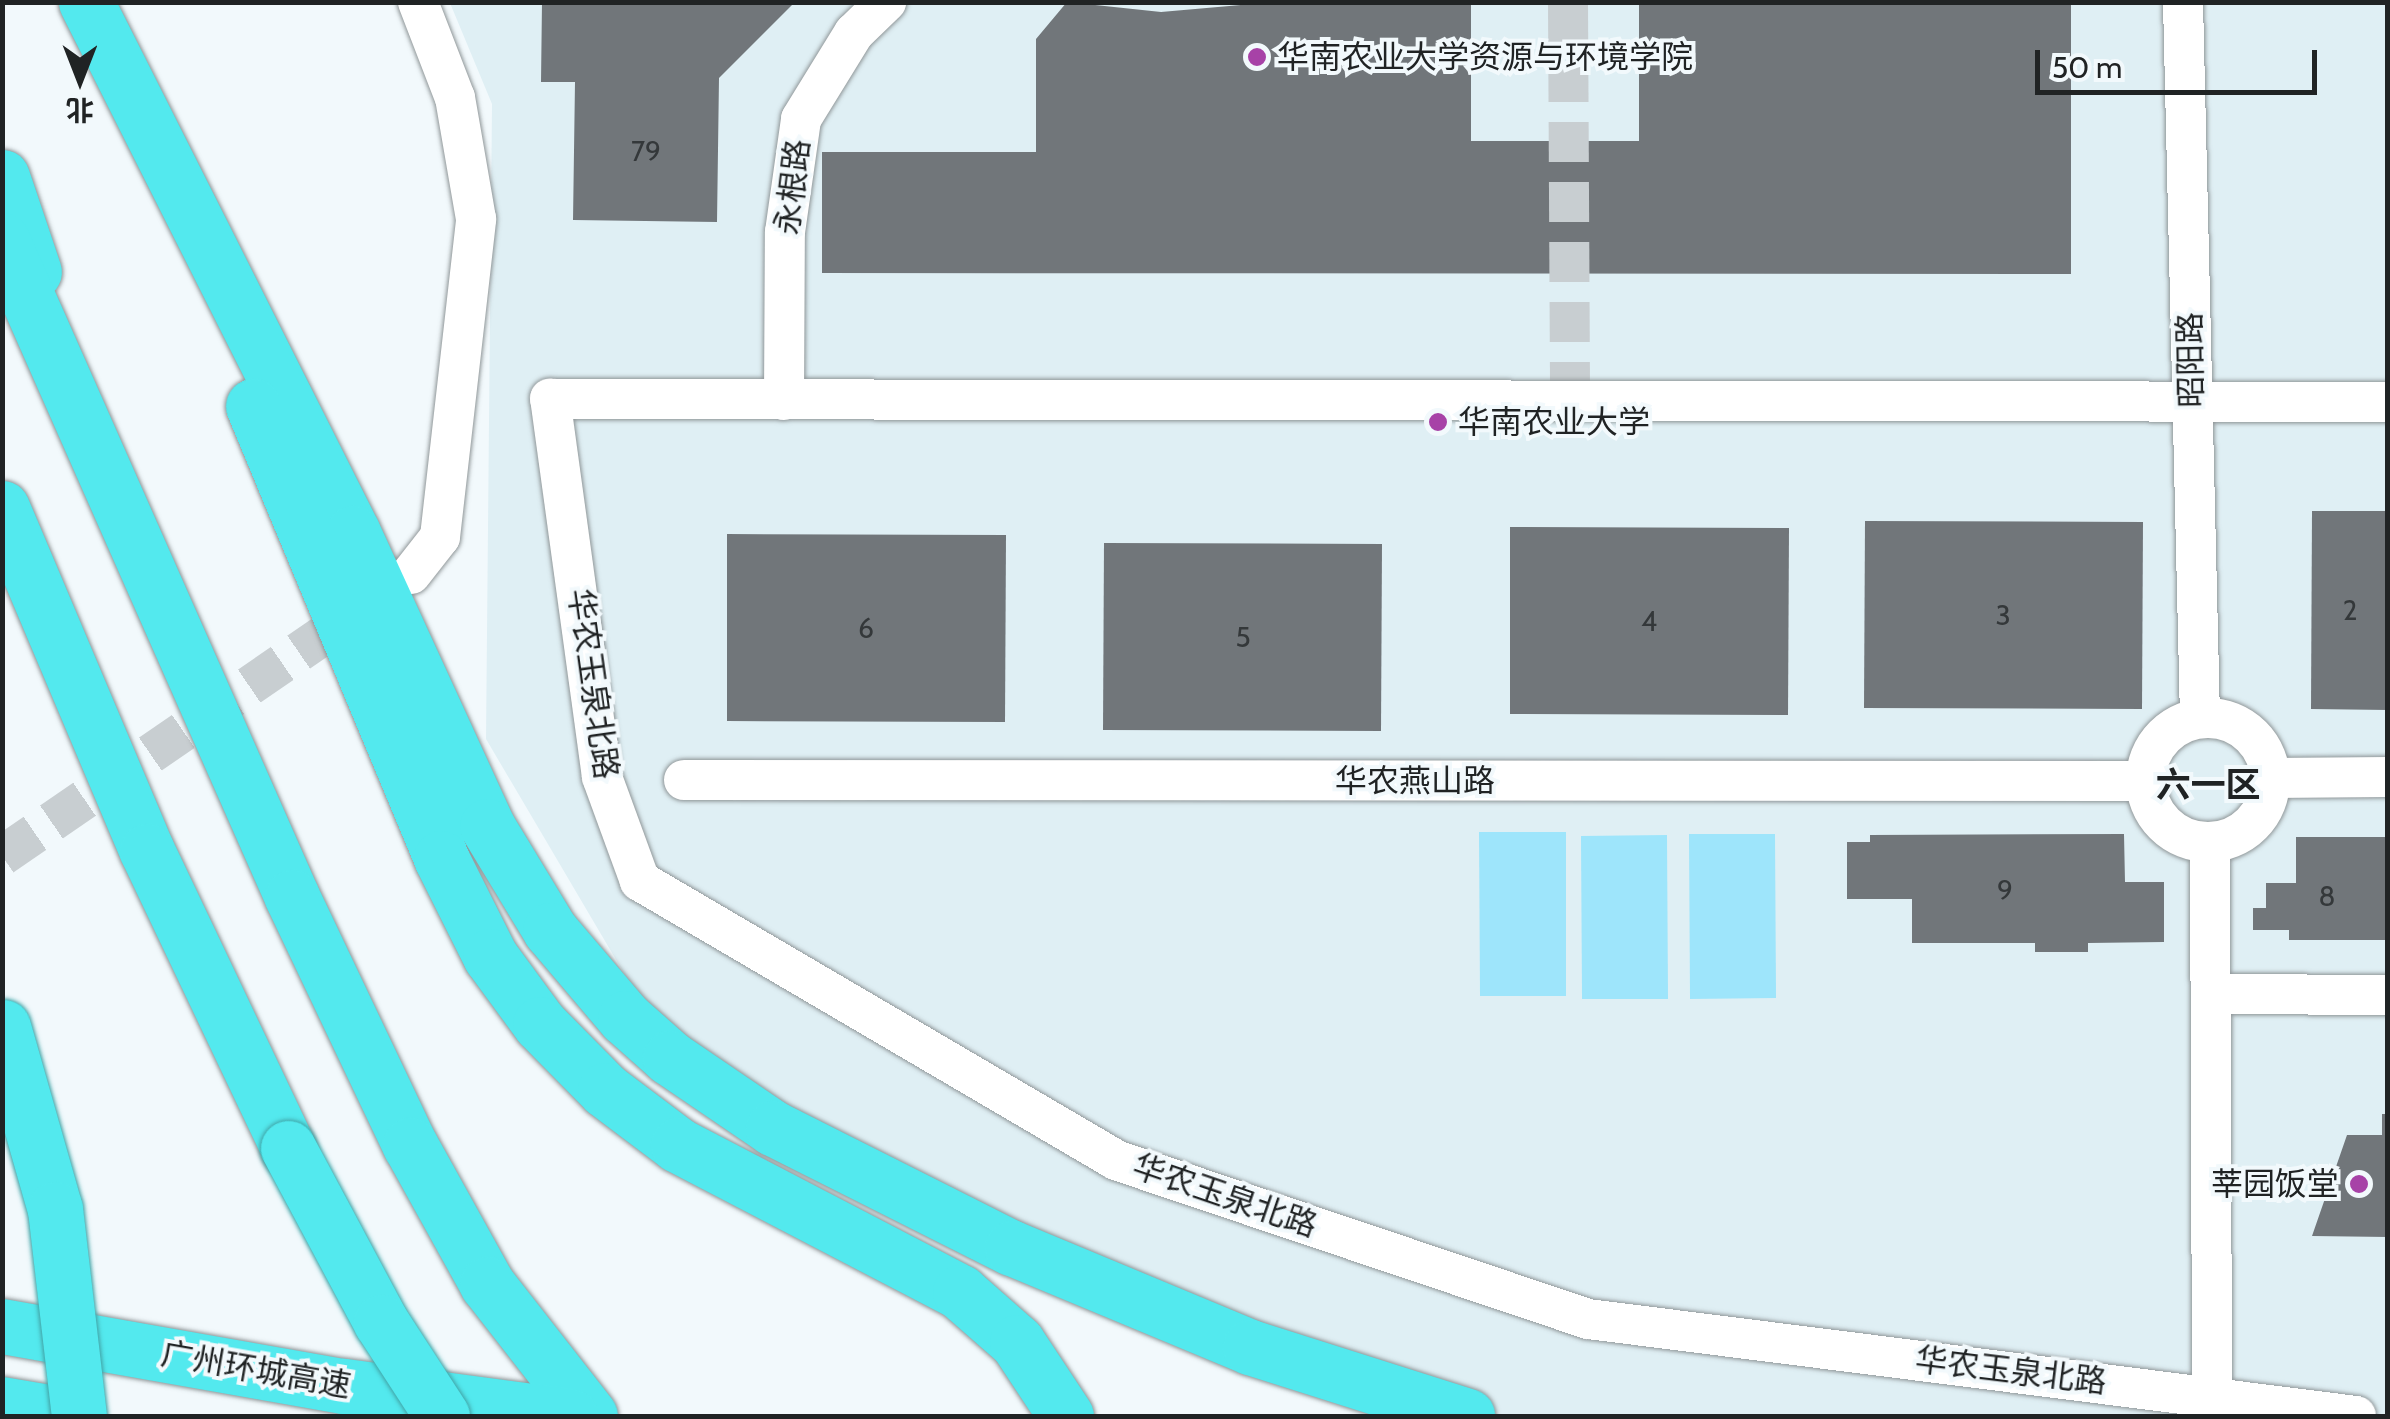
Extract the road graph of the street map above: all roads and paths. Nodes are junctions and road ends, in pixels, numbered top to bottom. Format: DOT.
graph roads {
  1 [pos="85,2"];
  2 [pos="418,2"];
  3 [pos="886,2"];
  4 [pos="2183,2"];
  5 [pos="2,177"];
  6 [pos="2,240"];
  7 [pos="784,400"];
  8 [pos="2192,402"];
  9 [pos="2388,402"];
  10 [pos="91,440"];
  11 [pos="2,508"];
  12 [pos="2,540"];
  13 [pos="412,574"];
  14 [pos="90,715"];
  15 [pos="2200,718"];
  16 [pos="2388,777"];
  17 [pos="2271,778"];
  18 [pos="684,780"];
  19 [pos="2146,781"];
  20 [pos="2210,843"];
  21 [pos="2211,994"];
  22 [pos="2388,995"];
  23 [pos="3,1026"];
  24 [pos="2,1326"];
  25 [pos="2212,1395"];
  26 [pos="2,1404"];
  27 [pos="76,1416"];
  28 [pos="442,1416"];
  29 [pos="570,1416"];
  30 [pos="590,1416"];
  31 [pos="1066,1416"];
  32 [pos="1467,1416"];
  33 [pos="2356,1416"];
  1 -- 31 [label="highway"];
  1 -- 32 [label="highway"];
  2 -- 13 [label="street"];
  3 -- 7 [label="street, 永根路"];
  4 -- 8 [label="street, 昭阳路"];
  5 -- 10 [label="highway"];
  6 -- 10 [label="highway"];
  7 -- 8 [label="street"];
  7 -- 25 [label="street, 华农玉泉北路"];
  8 -- 9 [label="street"];
  8 -- 15 [label="street, 昭阳路"];
  10 -- 30 [label="highway"];
  11 -- 14 [label="highway"];
  12 -- 14 [label="highway"];
  14 -- 28 [label="highway, bridge"];
  15 -- 17 [label="street"];
  15 -- 19 [label="street"];
  16 -- 17 [label="street"];
  17 -- 20 [label="street"];
  18 -- 19 [label="street, 华农燕山路"];
  19 -- 20 [label="street"];
  20 -- 21 [label="street"];
  21 -- 22 [label="street"];
  21 -- 25 [label="street"];
  23 -- 27 [label="highway, bridge"];
  24 -- 29 [label="highway, 广州环城高速"];
  25 -- 33 [label="street, 华农玉泉北路"];
  26 -- 27 [label="highway"];
}
